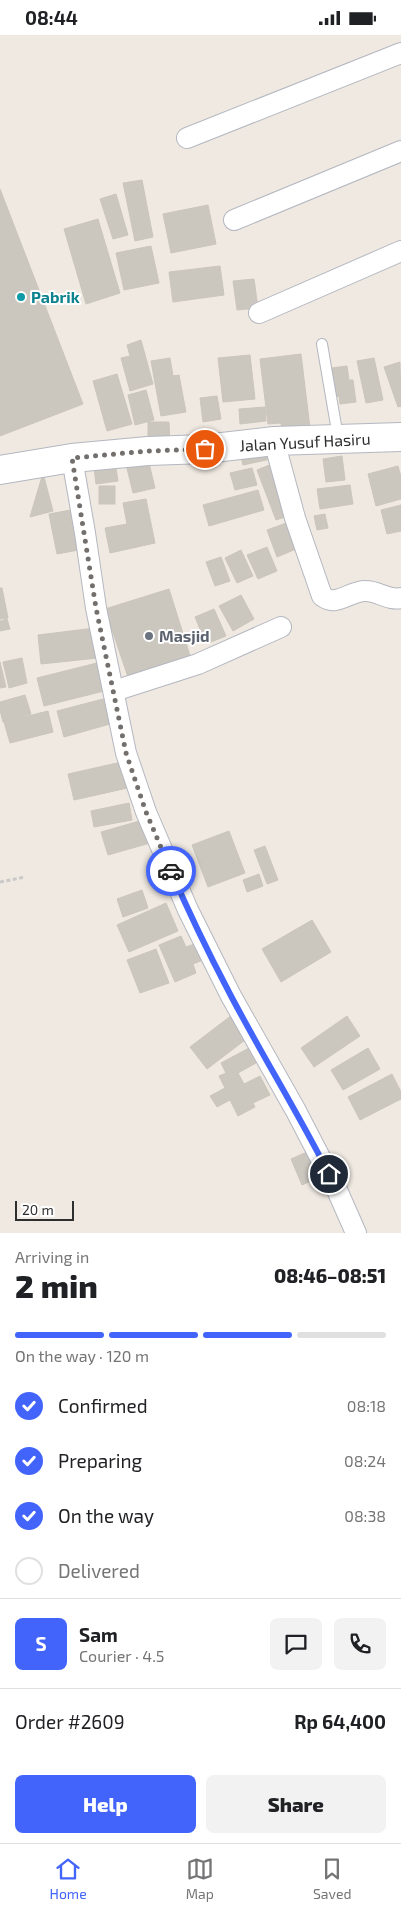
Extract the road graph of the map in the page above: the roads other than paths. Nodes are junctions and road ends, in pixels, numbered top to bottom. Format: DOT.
graph roads {
  1 [pos="401,53"];
  2 [pos="187,138"];
  3 [pos="401,151"];
  4 [pos="234,220"];
  5 [pos="401,251"];
  6 [pos="259,313"];
  7 [pos="322,344"];
  8 [pos="401,437"];
  9 [pos="338,438"];
  10 [pos="274,441"];
  11 [pos="72,458"];
  12 [pos="0,470"];
  13 [pos="401,598"];
  14 [pos="281,627"];
  15 [pos="114,691"];
  16 [pos="356,1233"];
  1 -- 2 [label="street"];
  3 -- 4 [label="street"];
  5 -- 6 [label="street"];
  7 -- 9 [label="lane"];
  8 -- 9 [label="main road, Jalan Yusuf Hasiru"];
  9 -- 10 [label="main road, Jalan Yusuf Hasiru"];
  10 -- 11 [label="main road, Jalan Yusuf Hasiru"];
  10 -- 13 [label="street"];
  11 -- 12 [label="main road, Jalan Yusuf Hasiru"];
  11 -- 15 [label="street"];
  14 -- 15 [label="street"];
  15 -- 16 [label="street"];
}
